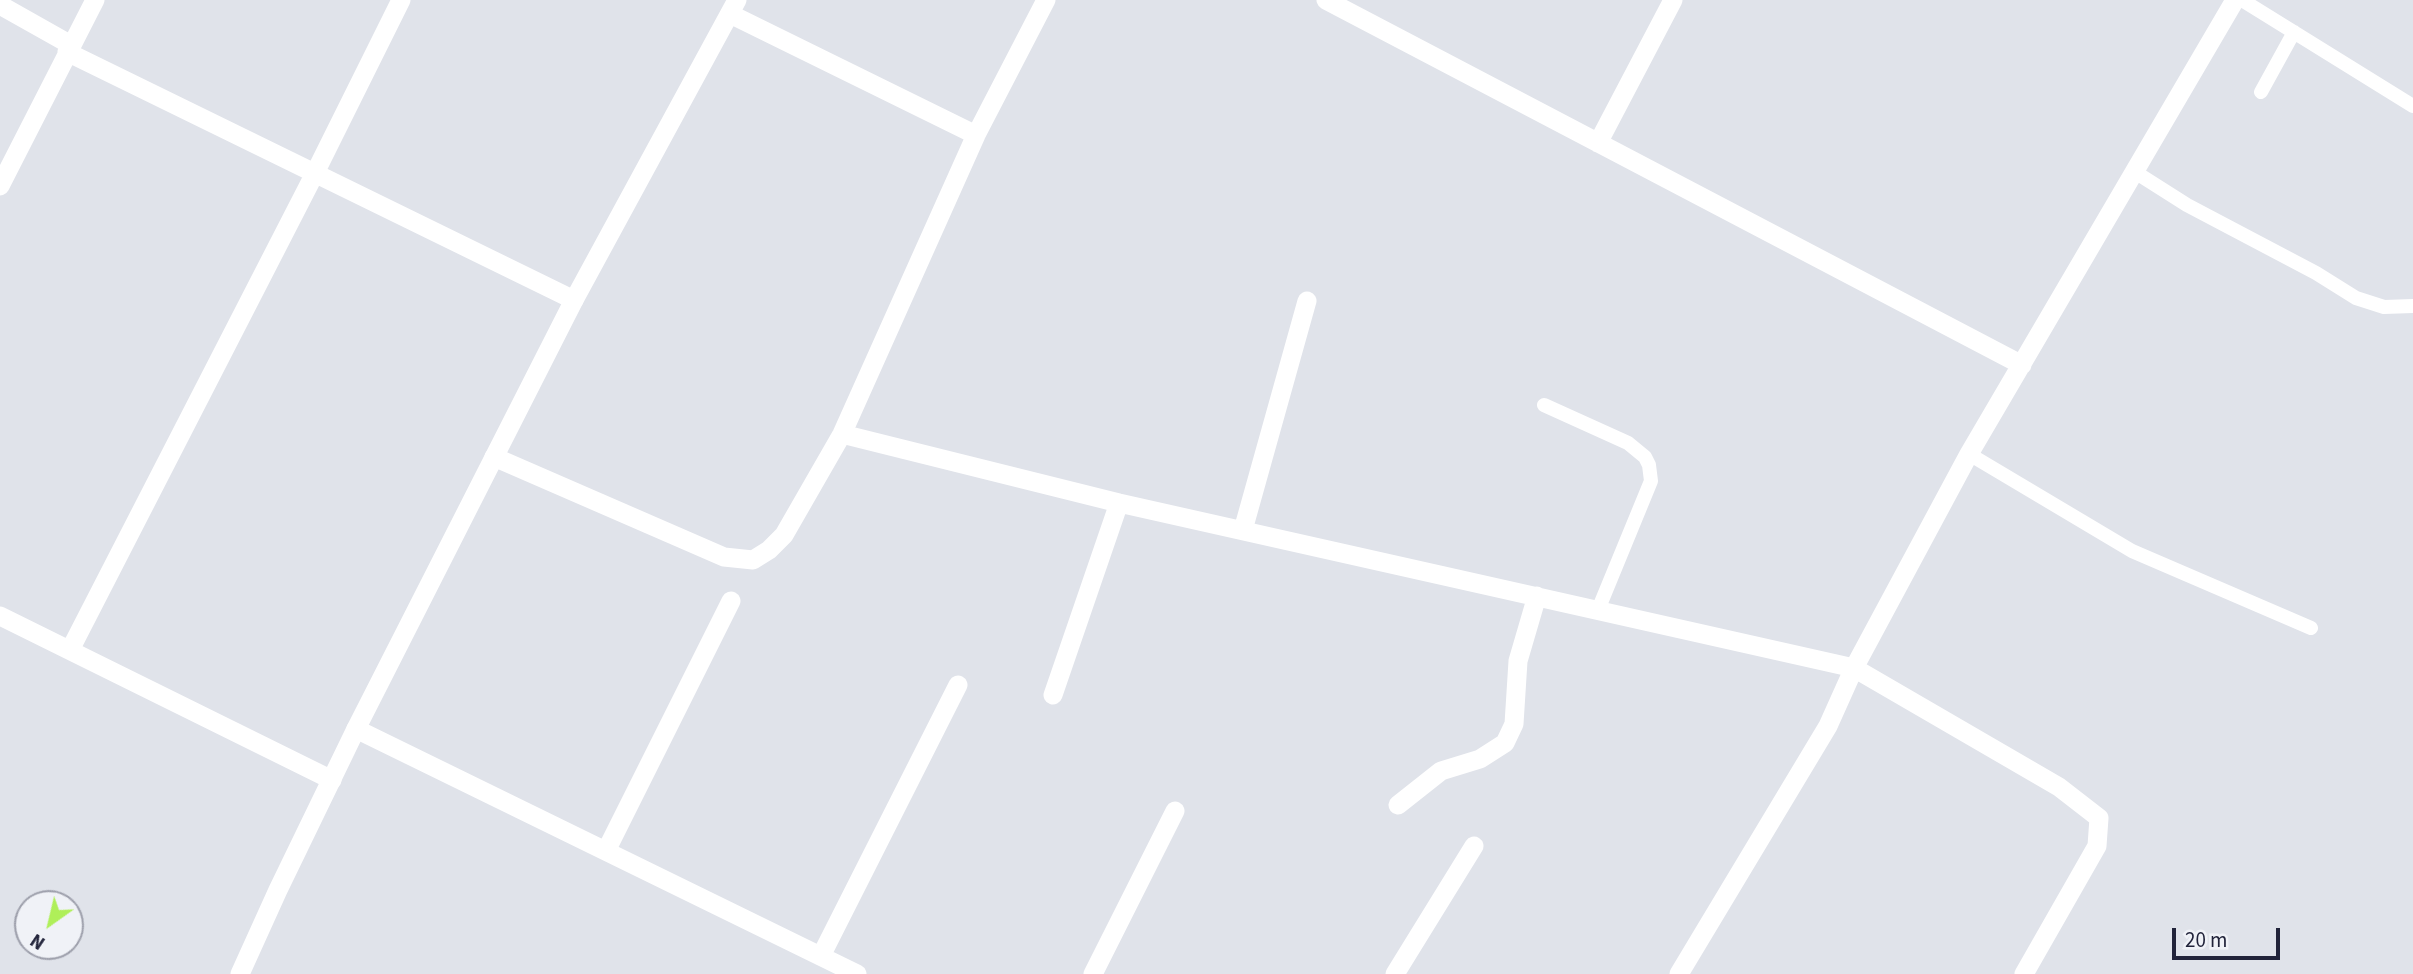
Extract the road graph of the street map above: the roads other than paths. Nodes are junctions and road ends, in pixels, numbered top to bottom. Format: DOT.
graph roads {
  1 [pos="95,0"];
  2 [pos="401,0"];
  3 [pos="1046,0"];
  4 [pos="1326,0"];
  5 [pos="1673,0"];
  6 [pos="2235,0"];
  7 [pos="2242,0"];
  8 [pos="0,5"];
  9 [pos="734,7"];
  10 [pos="2294,33"];
  11 [pos="69,48"];
  12 [pos="2261,92"];
  13 [pos="2413,106"];
  14 [pos="976,135"];
  15 [pos="1598,143"];
  16 [pos="2135,172"];
  17 [pos="314,175"];
  18 [pos="0,186"];
  19 [pos="574,300"];
  20 [pos="1307,301"];
  21 [pos="2413,306"];
  22 [pos="2022,365"];
  23 [pos="1545,405"];
  24 [pos="842,434"];
  25 [pos="1969,454"];
  26 [pos="494,457"];
  27 [pos="1119,503"];
  28 [pos="1243,530"];
  29 [pos="1537,596"];
  30 [pos="731,601"];
  31 [pos="1598,610"];
  32 [pos="0,616"];
  33 [pos="2311,628"];
  34 [pos="70,650"];
  35 [pos="1854,668"];
  36 [pos="958,685"];
  37 [pos="1053,695"];
  38 [pos="356,729"];
  39 [pos="332,780"];
  40 [pos="1398,805"];
  41 [pos="1175,811"];
  42 [pos="1474,846"];
  43 [pos="606,852"];
  44 [pos="821,957"];
  45 [pos="240,974"];
  46 [pos="857,974"];
  47 [pos="1093,974"];
  48 [pos="1395,974"];
  49 [pos="1679,974"];
  50 [pos="2024,974"];
  1 -- 11 [label="street"];
  2 -- 17 [label="street"];
  3 -- 14 [label="street"];
  4 -- 15 [label="street"];
  5 -- 15 [label="street"];
  6 -- 16 [label="street"];
  7 -- 10 [label="lane"];
  8 -- 11 [label="street"];
  9 -- 14 [label="street"];
  9 -- 19 [label="street"];
  10 -- 12 [label="lane"];
  10 -- 13 [label="lane"];
  11 -- 17 [label="street"];
  11 -- 18 [label="street"];
  14 -- 24 [label="street"];
  15 -- 22 [label="street"];
  16 -- 21 [label="lane"];
  16 -- 22 [label="street"];
  17 -- 19 [label="street"];
  17 -- 34 [label="street"];
  19 -- 26 [label="street"];
  20 -- 28 [label="street"];
  22 -- 25 [label="street"];
  23 -- 31 [label="lane"];
  24 -- 26 [label="street"];
  24 -- 27 [label="street"];
  25 -- 33 [label="lane"];
  25 -- 35 [label="street"];
  26 -- 38 [label="street"];
  27 -- 28 [label="street"];
  27 -- 37 [label="street"];
  28 -- 29 [label="street"];
  29 -- 31 [label="street"];
  29 -- 40 [label="street"];
  30 -- 43 [label="street"];
  31 -- 35 [label="street"];
  32 -- 34 [label="street"];
  34 -- 39 [label="street"];
  35 -- 49 [label="street"];
  35 -- 50 [label="street"];
  36 -- 44 [label="street"];
  38 -- 39 [label="street"];
  38 -- 43 [label="street"];
  39 -- 45 [label="street"];
  41 -- 47 [label="street"];
  42 -- 48 [label="street"];
  43 -- 44 [label="street"];
  44 -- 46 [label="street"];
}
